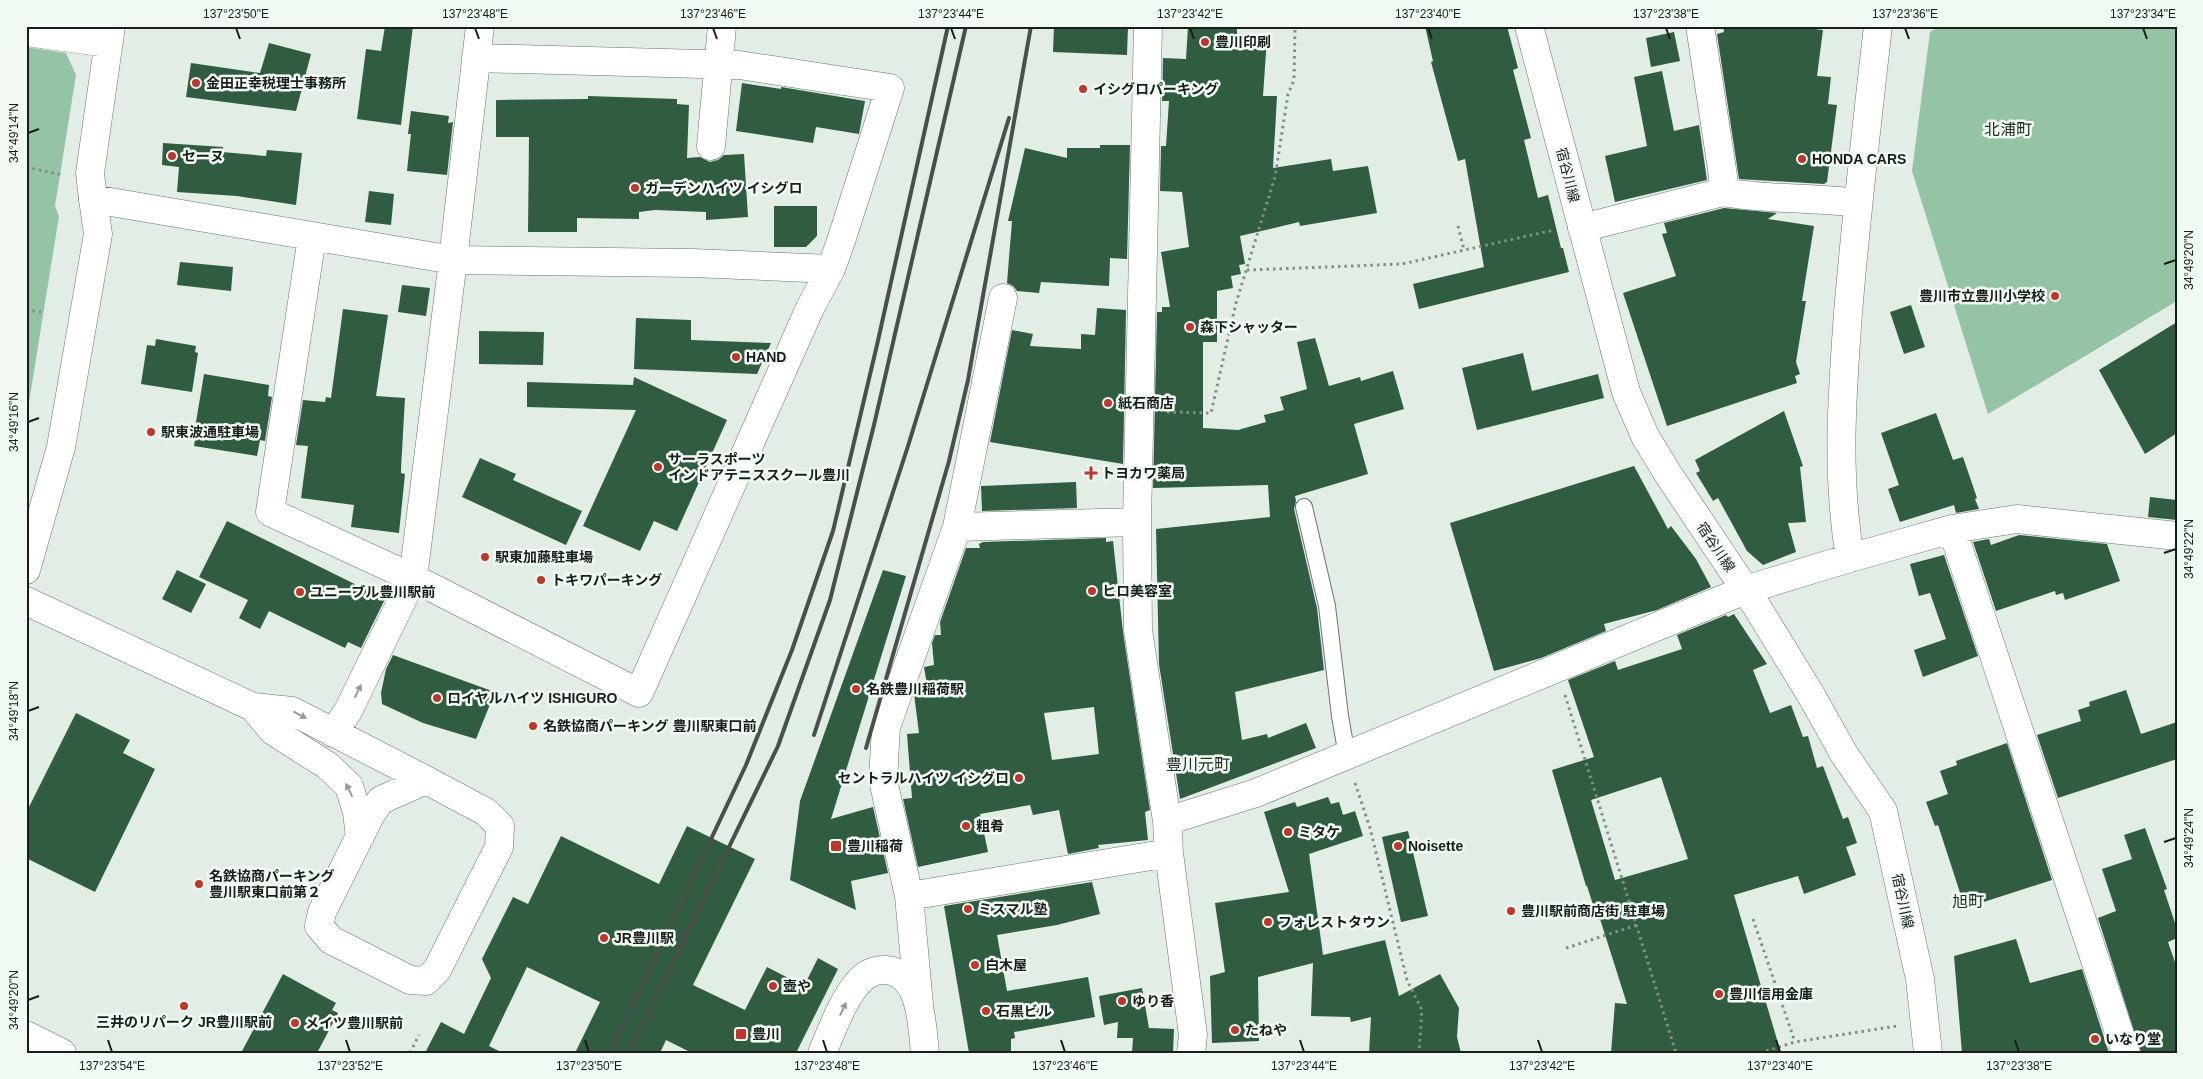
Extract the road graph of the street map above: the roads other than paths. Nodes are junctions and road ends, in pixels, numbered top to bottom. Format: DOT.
graph roads {
  1 [pos="480,26"];
  2 [pos="722,26"];
  3 [pos="1148,26"];
  4 [pos="1529,26"];
  5 [pos="1700,26"];
  6 [pos="1878,26"];
  7 [pos="26,32"];
  8 [pos="109,35"];
  9 [pos="476,58"];
  10 [pos="718,65"];
  11 [pos="711,146"];
  12 [pos="1723,192"];
  13 [pos="93,199"];
  14 [pos="1857,203"];
  15 [pos="1582,228"];
  16 [pos="312,237"];
  17 [pos="453,260"];
  18 [pos="831,269"];
  19 [pos="1003,298"];
  20 [pos="1304,507"];
  21 [pos="1137,522"];
  22 [pos="957,527"];
  23 [pos="1952,529"];
  24 [pos="2177,536"];
  25 [pos="1850,558"];
  26 [pos="26,570"];
  27 [pos="413,578"];
  28 [pos="1745,590"];
  29 [pos="26,601"];
  30 [pos="253,707"];
  31 [pos="333,733"];
  32 [pos="1347,756"];
  33 [pos="426,780"];
  34 [pos="1167,821"];
  35 [pos="360,837"];
  36 [pos="1169,853"];
  37 [pos="909,896"];
  38 [pos="914,950"];
  39 [pos="894,971"];
  40 [pos="919,1005"];
  41 [pos="26,1035"];
  42 [pos="62,1053"];
  43 [pos="822,1053"];
  44 [pos="926,1053"];
  45 [pos="1192,1053"];
  46 [pos="1928,1053"];
  47 [pos="2126,1053"];
  1 -- 9 [label="street"];
  2 -- 10 [label="street"];
  3 -- 21 [label="street"];
  4 -- 15 [label="street, 宿谷川線"];
  5 -- 12 [label="street"];
  6 -- 14 [label="street"];
  7 -- 8 [label="street"];
  8 -- 13 [label="street"];
  9 -- 10 [label="street"];
  9 -- 17 [label="street"];
  10 -- 11 [label="street"];
  10 -- 18 [label="street"];
  12 -- 14 [label="street"];
  12 -- 15 [label="street"];
  13 -- 16 [label="street"];
  13 -- 26 [label="street"];
  14 -- 25 [label="street"];
  15 -- 28 [label="street, 宿谷川線"];
  16 -- 17 [label="street"];
  16 -- 27 [label="street"];
  17 -- 18 [label="street"];
  17 -- 27 [label="street"];
  18 -- 27 [label="street"];
  19 -- 22 [label="street"];
  20 -- 32 [label="lane"];
  21 -- 22 [label="street"];
  21 -- 34 [label="street"];
  22 -- 37 [label="street"];
  23 -- 24 [label="street"];
  23 -- 25 [label="street"];
  23 -- 47 [label="street"];
  25 -- 28 [label="street"];
  31 -- 27 [label="street, one-way"];
  28 -- 32 [label="street"];
  28 -- 46 [label="street, 宿谷川線"];
  29 -- 30 [label="street"];
  30 -- 31 [label="street, one-way"];
  35 -- 30 [label="street, one-way"];
  31 -- 33 [label="street"];
  32 -- 34 [label="street"];
  33 -- 35 [label="street"];
  33 -- 35 [label="street"];
  34 -- 36 [label="street"];
  36 -- 37 [label="street"];
  36 -- 45 [label="street"];
  37 -- 38 [label="street"];
  38 -- 39 [label="street"];
  38 -- 40 [label="street"];
  39 -- 40 [label="street"];
  43 -- 39 [label="street, one-way"];
  40 -- 44 [label="street"];
  41 -- 42 [label="street"];
}
